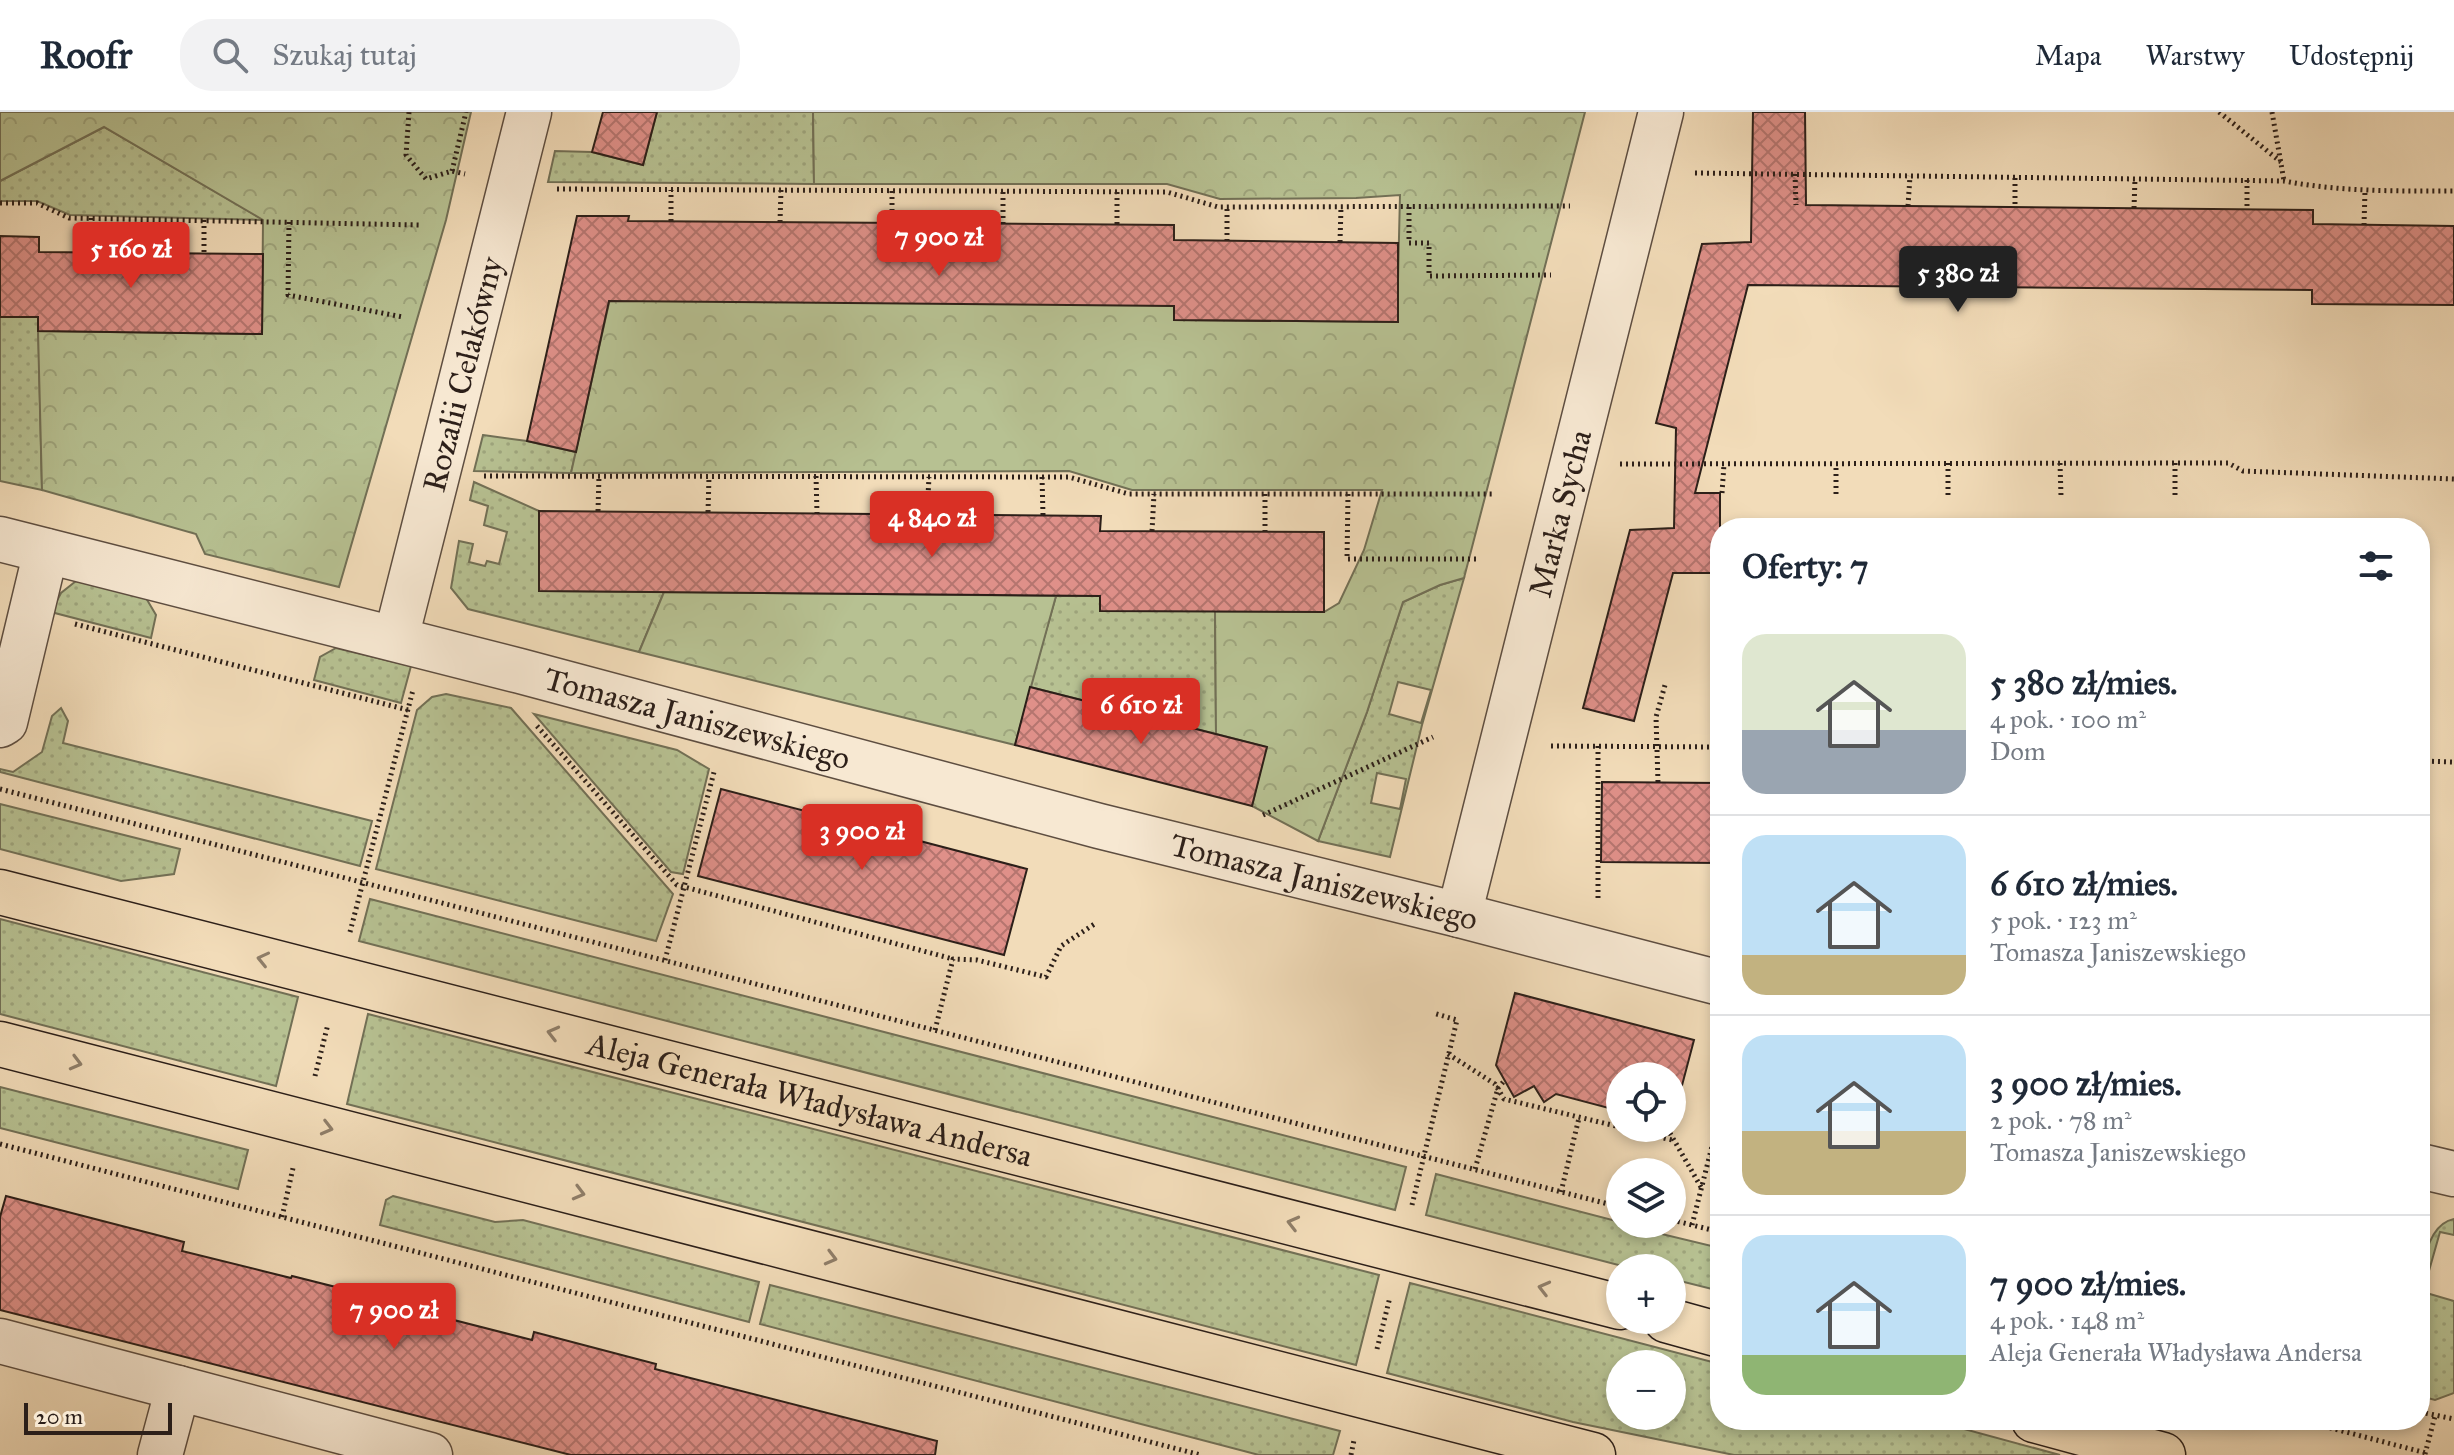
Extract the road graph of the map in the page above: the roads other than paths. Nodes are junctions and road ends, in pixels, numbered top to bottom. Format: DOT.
graph roads {
  1 [pos="529,112"];
  2 [pos="1661,112"];
  3 [pos="0,539"];
  4 [pos="46,551"];
  5 [pos="396,638"];
  6 [pos="0,725"];
  7 [pos="0,892"];
  8 [pos="1459,915"];
  9 [pos="1710,980"];
  10 [pos="0,1044"];
  11 [pos="2430,1168"];
  12 [pos="2454,1174"];
  13 [pos="1606,1303"];
  14 [pos="1686,1326"];
  15 [pos="1710,1332"];
  16 [pos="0,1341"];
  17 [pos="178,1388"];
  18 [pos="2071,1430"];
  19 [pos="160,1455"];
  20 [pos="430,1455"];
  21 [pos="1593,1455"];
  22 [pos="2163,1455"];
  1 -- 5 [label="street, Rozalii Celakówny"];
  2 -- 8 [label="street, Marka Sycha"];
  3 -- 4 [label="street, Tomasza Janiszewskiego"];
  4 -- 5 [label="street, Tomasza Janiszewskiego"];
  4 -- 6 [label="street"];
  5 -- 8 [label="street, Tomasza Janiszewskiego"];
  13 -- 7 [label="main road, Aleja Generała Władysława Andersa, one-way"];
  8 -- 9 [label="street, Tomasza Janiszewskiego"];
  10 -- 21 [label="main road, one-way"];
  11 -- 12 [label="street"];
  14 -- 15 [label="main road"];
  16 -- 17 [label="street"];
  17 -- 19 [label="street"];
  17 -- 20 [label="street"];
  18 -- 22 [label="main road"];
}
